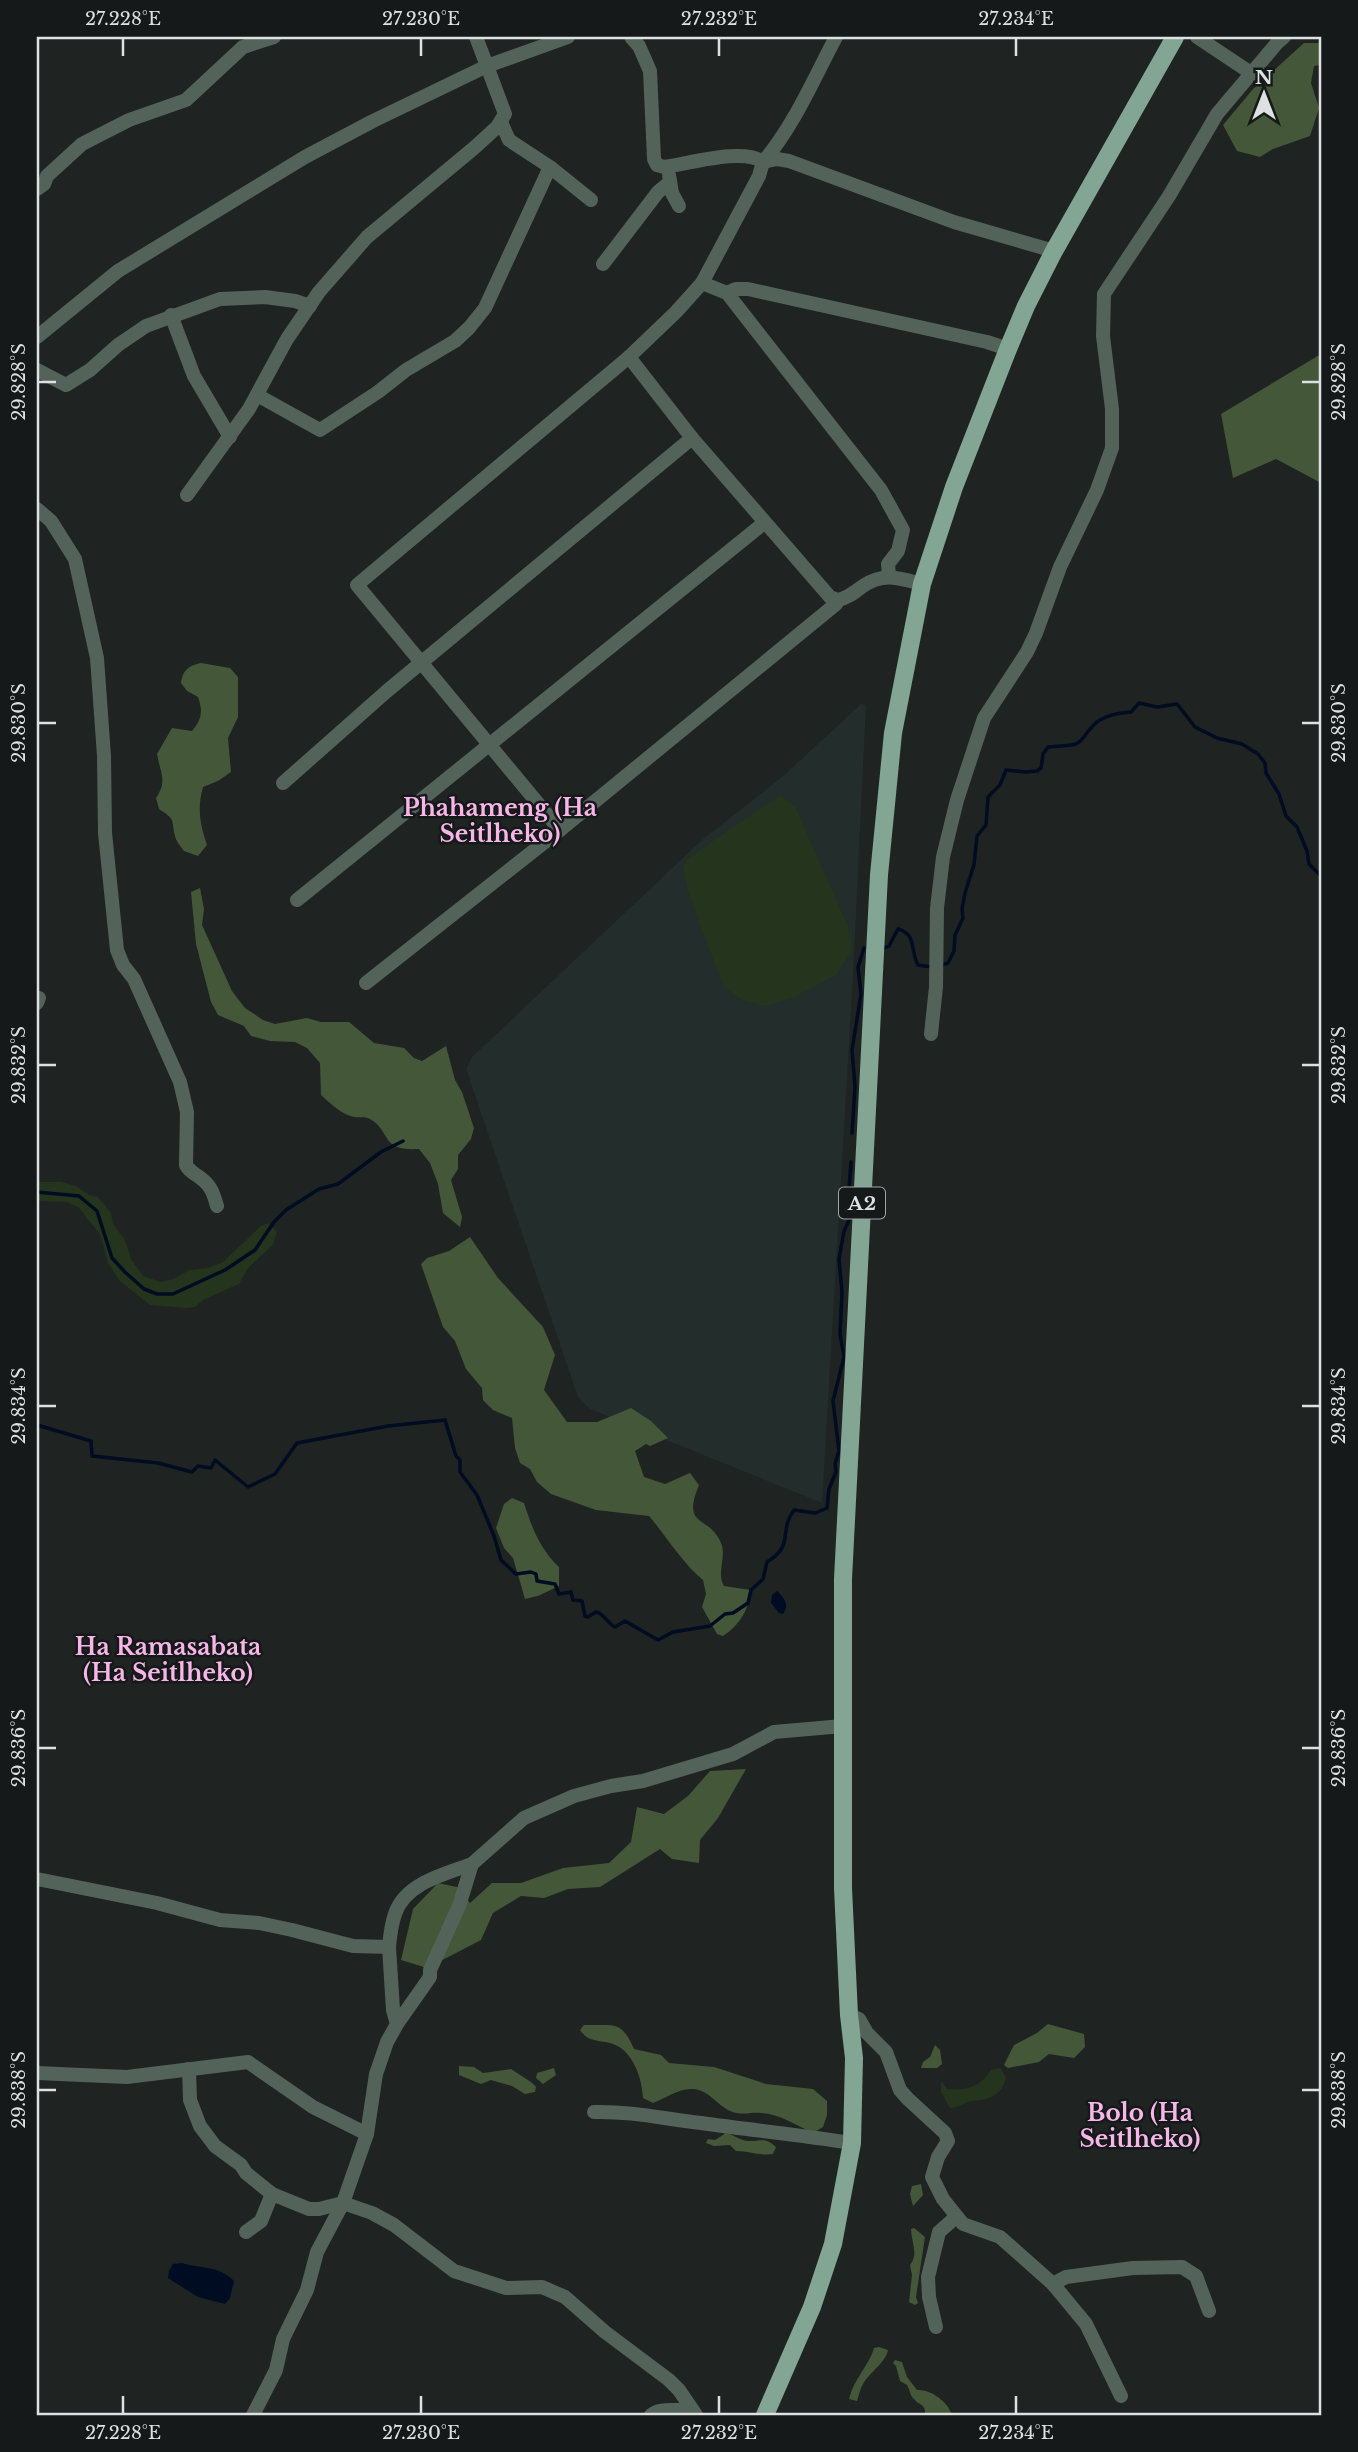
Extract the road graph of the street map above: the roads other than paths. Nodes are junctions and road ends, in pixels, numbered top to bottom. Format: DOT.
graph roads {
  1 [pos="274,37"];
  2 [pos="476,37"];
  3 [pos="568,37"];
  4 [pos="631,37"];
  5 [pos="836,37"];
  6 [pos="1175,37"];
  7 [pos="1197,37"];
  8 [pos="1284,37"];
  9 [pos="487,66"];
  10 [pos="1251,73"];
  11 [pos="501,122"];
  12 [pos="763,162"];
  13 [pos="550,167"];
  14 [pos="669,167"];
  15 [pos="669,183"];
  16 [pos="37,189"];
  17 [pos="591,200"];
  18 [pos="679,206"];
  19 [pos="1054,251"];
  20 [pos="603,264"];
  21 [pos="702,283"];
  22 [pos="727,293"];
  23 [pos="310,306"];
  24 [pos="172,315"];
  25 [pos="37,337"];
  26 [pos="1007,349"];
  27 [pos="629,356"];
  28 [pos="37,370"];
  29 [pos="257,395"];
  30 [pos="230,438"];
  31 [pos="692,438"];
  32 [pos="187,495"];
  33 [pos="37,509"];
  34 [pos="764,523"];
  35 [pos="889,576"];
  36 [pos="922,584"];
  37 [pos="838,600"];
  38 [pos="422,663"];
  39 [pos="491,746"];
  40 [pos="284,783"];
  41 [pos="560,830"];
  42 [pos="297,900"];
  43 [pos="366,983"];
  44 [pos="931,1034"];
  45 [pos="217,1206"];
  46 [pos="843,1726"];
  47 [pos="472,1864"];
  48 [pos="37,1879"];
  49 [pos="389,1947"];
  50 [pos="849,2015"];
  51 [pos="397,2024"];
  52 [pos="190,2069"];
  53 [pos="37,2073"];
  54 [pos="594,2112"];
  55 [pos="367,2134"];
  56 [pos="852,2143"];
  57 [pos="272,2194"];
  58 [pos="343,2203"];
  59 [pos="956,2217"];
  60 [pos="246,2232"];
  61 [pos="1053,2284"];
  62 [pos="1209,2311"];
  63 [pos="936,2327"];
  64 [pos="1121,2396"];
  65 [pos="692,2412"];
  66 [pos="253,2415"];
  67 [pos="651,2415"];
  68 [pos="765,2415"];
  1 -- 16 [label="street"];
  2 -- 9 [label="street"];
  3 -- 9 [label="street"];
  4 -- 14 [label="street"];
  5 -- 12 [label="street"];
  6 -- 19 [label="main road, A2"];
  7 -- 10 [label="street"];
  8 -- 10 [label="street"];
  9 -- 11 [label="street"];
  9 -- 25 [label="street"];
  10 -- 44 [label="street"];
  11 -- 13 [label="street"];
  11 -- 23 [label="street"];
  12 -- 14 [label="street"];
  12 -- 19 [label="street"];
  12 -- 21 [label="street"];
  13 -- 17 [label="street"];
  13 -- 29 [label="street"];
  14 -- 15 [label="street"];
  15 -- 18 [label="street"];
  15 -- 20 [label="street"];
  19 -- 26 [label="main road, A2"];
  21 -- 22 [label="street"];
  21 -- 27 [label="street"];
  22 -- 26 [label="street"];
  22 -- 35 [label="street"];
  23 -- 24 [label="street"];
  23 -- 29 [label="street"];
  24 -- 28 [label="street"];
  24 -- 30 [label="street"];
  26 -- 36 [label="main road, A2"];
  27 -- 31 [label="street"];
  27 -- 38 [label="street"];
  29 -- 30 [label="street"];
  30 -- 32 [label="street"];
  31 -- 34 [label="street"];
  31 -- 38 [label="street"];
  33 -- 45 [label="street"];
  34 -- 37 [label="street"];
  34 -- 39 [label="street"];
  35 -- 36 [label="street"];
  35 -- 37 [label="street"];
  36 -- 46 [label="main road, A2"];
  37 -- 41 [label="street"];
  38 -- 39 [label="street"];
  38 -- 40 [label="street"];
  39 -- 41 [label="street"];
  39 -- 42 [label="street"];
  41 -- 43 [label="street"];
  46 -- 47 [label="street"];
  46 -- 50 [label="main road, A2"];
  47 -- 49 [label="street"];
  47 -- 51 [label="street"];
  48 -- 49 [label="street"];
  49 -- 51 [label="street"];
  50 -- 56 [label="main road, A2"];
  50 -- 59 [label="street"];
  51 -- 55 [label="street"];
  52 -- 53 [label="street"];
  52 -- 55 [label="street"];
  52 -- 57 [label="street"];
  54 -- 56 [label="street"];
  55 -- 58 [label="street"];
  56 -- 68 [label="main road, A2"];
  57 -- 58 [label="street"];
  57 -- 60 [label="street"];
  58 -- 65 [label="street"];
  58 -- 66 [label="street"];
  59 -- 61 [label="street"];
  59 -- 63 [label="street"];
  61 -- 62 [label="street"];
  61 -- 64 [label="street"];
  65 -- 67 [label="street"];
}
